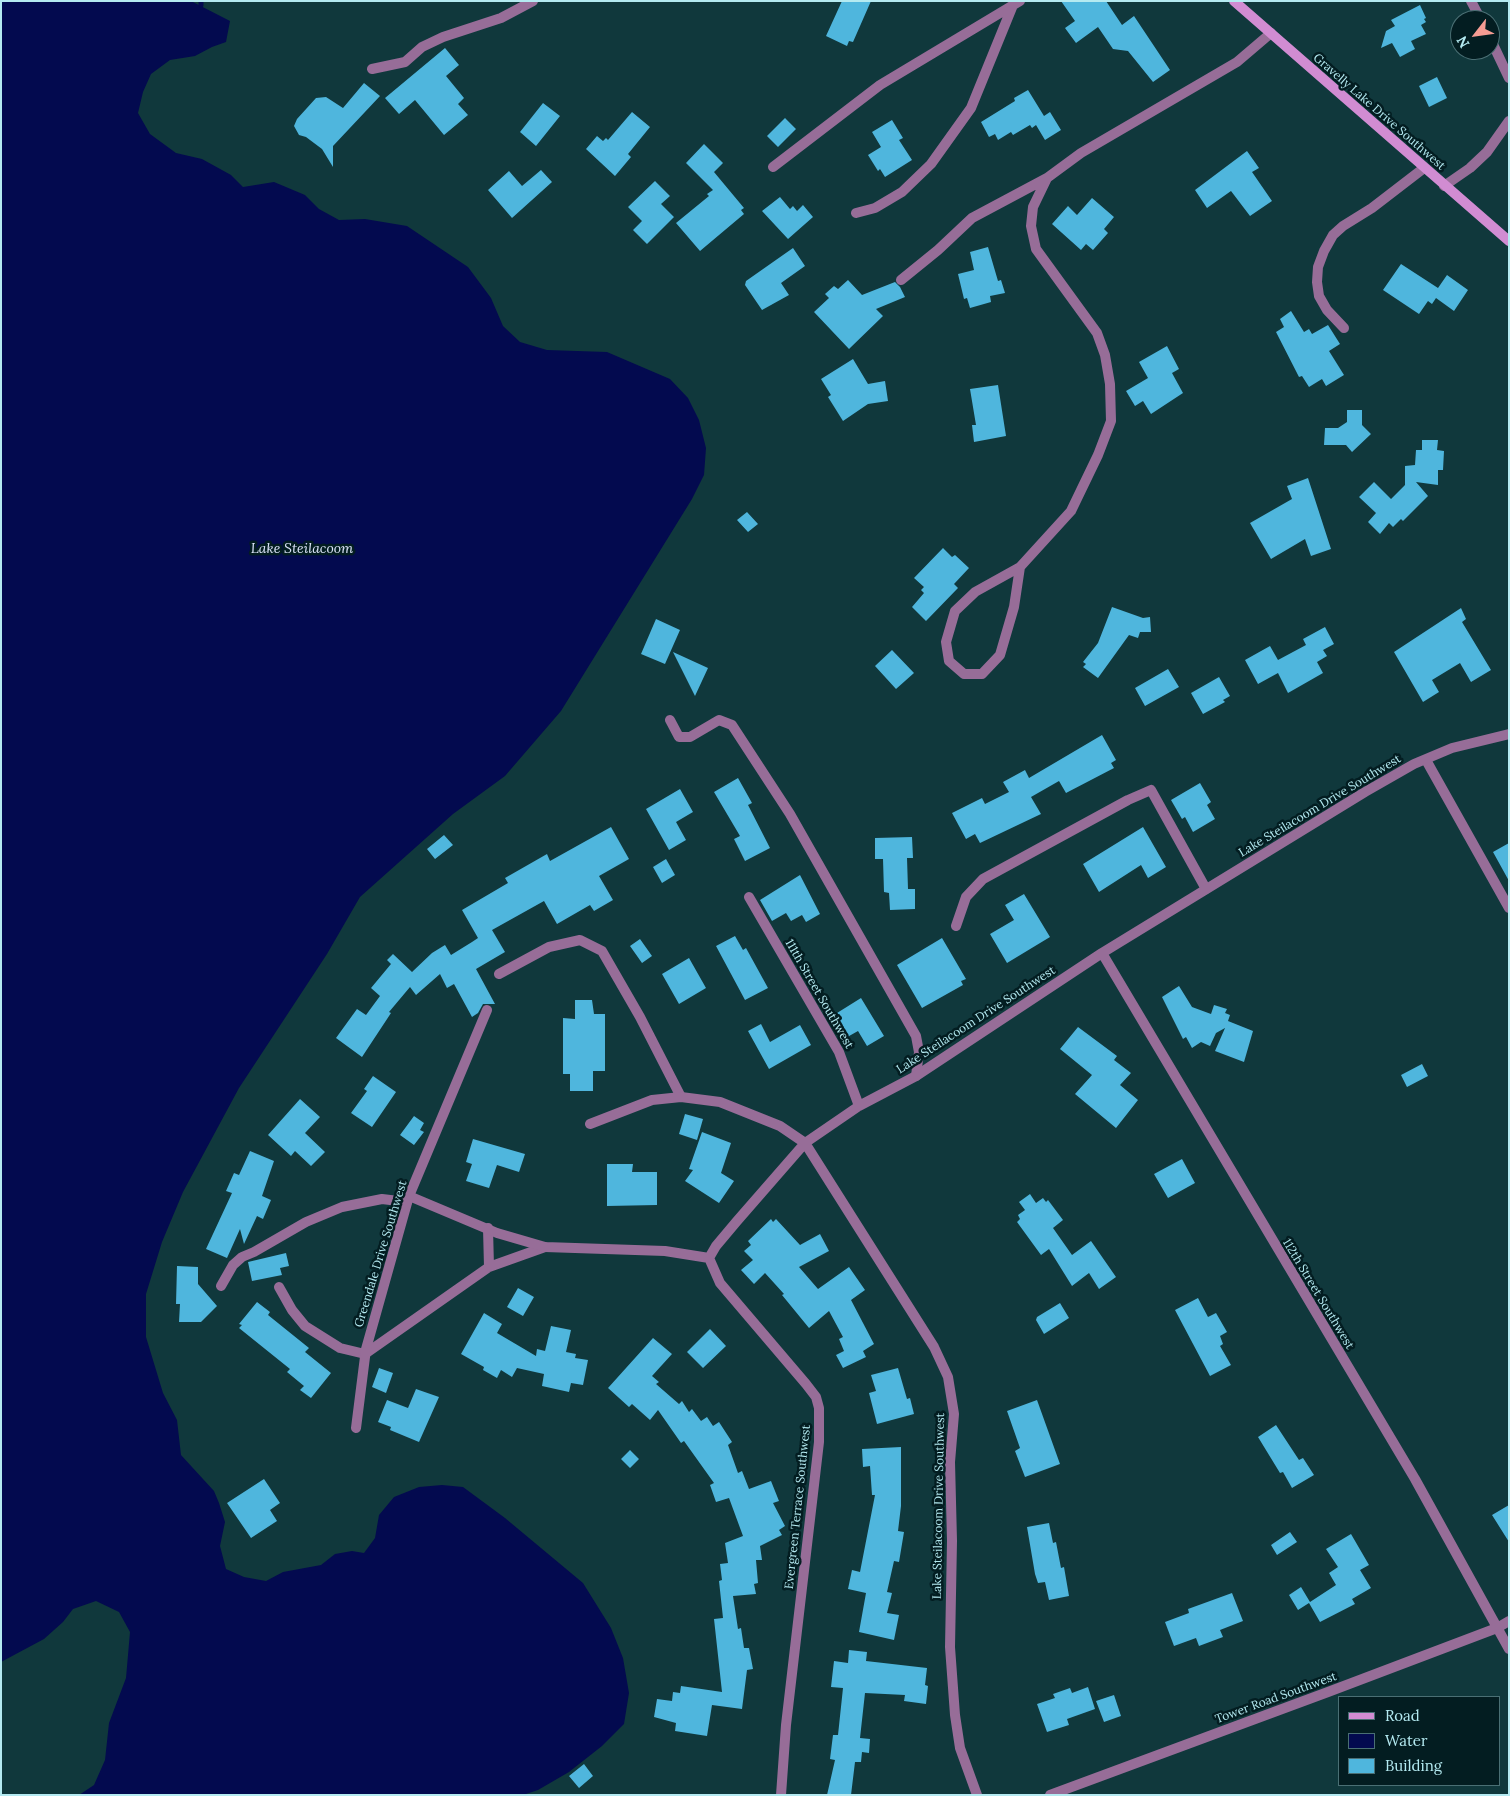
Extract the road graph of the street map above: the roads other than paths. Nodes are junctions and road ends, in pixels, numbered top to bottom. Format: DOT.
graph roads {
  1 [pos="533,1"];
  2 [pos="1234,1"];
  3 [pos="1017,3"];
  4 [pos="1271,33"];
  5 [pos="1500,59"];
  6 [pos="372,69"];
  7 [pos="1509,78"];
  8 [pos="1509,121"];
  9 [pos="773,167"];
  10 [pos="1424,168"];
  11 [pos="1048,178"];
  12 [pos="1444,186"];
  13 [pos="856,213"];
  14 [pos="1509,241"];
  15 [pos="901,280"];
  16 [pos="1344,328"];
  17 [pos="1020,567"];
  18 [pos="670,720"];
  19 [pos="1509,734"];
  20 [pos="1426,760"];
  21 [pos="1206,889"];
  22 [pos="749,897"];
  23 [pos="1509,908"];
  24 [pos="956,926"];
  25 [pos="1102,953"];
  26 [pos="499,974"];
  27 [pos="487,1010"];
  28 [pos="916,1076"];
  29 [pos="681,1096"];
  30 [pos="859,1106"];
  31 [pos="590,1124"];
  32 [pos="805,1143"];
  33 [pos="408,1199"];
  34 [pos="488,1228"];
  35 [pos="545,1247"];
  36 [pos="709,1258"];
  37 [pos="489,1267"];
  38 [pos="221,1286"];
  39 [pos="279,1287"];
  40 [pos="365,1354"];
  41 [pos="356,1428"];
  42 [pos="1509,1621"];
  43 [pos="1496,1628"];
  44 [pos="1509,1649"];
  45 [pos="781,1795"];
  46 [pos="977,1795"];
  47 [pos="1050,1795"];
  1 -- 6 [label="street"];
  2 -- 4 [label="main road, Gravelly Lake Drive Southwest"];
  3 -- 9 [label="street"];
  3 -- 13 [label="street"];
  4 -- 10 [label="main road, Gravelly Lake Drive Southwest"];
  4 -- 11 [label="street"];
  5 -- 7 [label="street"];
  8 -- 12 [label="street"];
  10 -- 12 [label="main road, Gravelly Lake Drive Southwest"];
  10 -- 16 [label="street"];
  11 -- 15 [label="street"];
  11 -- 17 [label="street"];
  12 -- 14 [label="main road, Gravelly Lake Drive Southwest"];
  17 -- 17 [label="street"];
  18 -- 28 [label="street"];
  19 -- 20 [label="street, Lake Steilacoom Drive Southwest"];
  20 -- 21 [label="street, Lake Steilacoom Drive Southwest"];
  20 -- 23 [label="street"];
  21 -- 24 [label="street"];
  21 -- 25 [label="street, Lake Steilacoom Drive Southwest"];
  22 -- 30 [label="street, 111th Street Southwest"];
  25 -- 28 [label="street, Lake Steilacoom Drive Southwest"];
  25 -- 43 [label="street, 112th Street Southwest"];
  26 -- 29 [label="street"];
  27 -- 33 [label="street, Greendale Drive Southwest"];
  28 -- 30 [label="street, Lake Steilacoom Drive Southwest"];
  29 -- 31 [label="street"];
  29 -- 32 [label="street"];
  30 -- 32 [label="street, Lake Steilacoom Drive Southwest"];
  32 -- 36 [label="street"];
  32 -- 46 [label="street, Lake Steilacoom Drive Southwest"];
  33 -- 34 [label="street"];
  33 -- 38 [label="street"];
  33 -- 40 [label="street, Greendale Drive Southwest"];
  34 -- 35 [label="street"];
  34 -- 37 [label="street"];
  35 -- 36 [label="street"];
  35 -- 37 [label="street"];
  36 -- 45 [label="street, Evergreen Terrace Southwest"];
  37 -- 40 [label="street"];
  39 -- 40 [label="street"];
  40 -- 41 [label="street, Greendale Drive Southwest"];
  42 -- 43 [label="street, Tower Road Southwest"];
  43 -- 44 [label="street, 112th Street Southwest"];
  43 -- 47 [label="street, Tower Road Southwest"];
}
